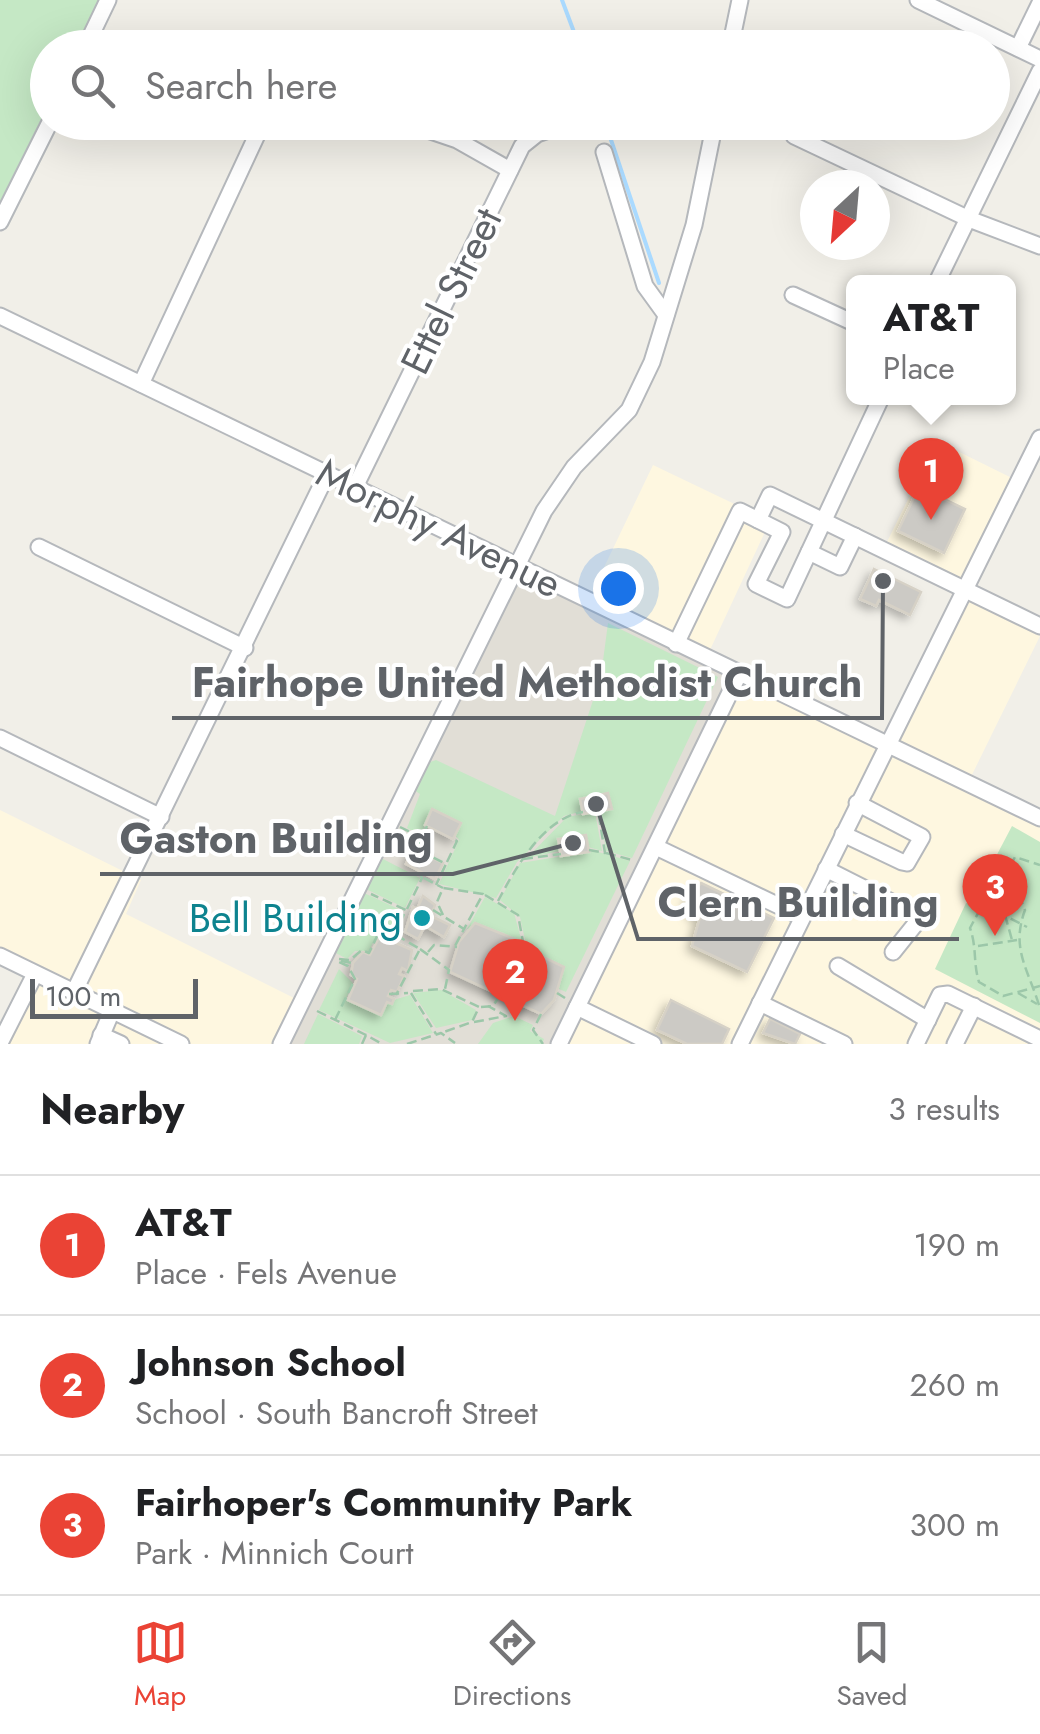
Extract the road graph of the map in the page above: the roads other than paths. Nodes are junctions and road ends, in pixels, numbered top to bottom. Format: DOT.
graph roads {
  1 [pos="108,0"];
  2 [pos="740,0"];
  3 [pos="918,0"];
  4 [pos="1040,3"];
  5 [pos="943,5"];
  6 [pos="94,30"];
  7 [pos="734,30"];
  8 [pos="987,30"];
  9 [pos="1010,43"];
  10 [pos="1018,48"];
  11 [pos="1040,59"];
  12 [pos="1040,71"];
  13 [pos="1010,134"];
  14 [pos="41,140"];
  15 [pos="255,140"];
  16 [pos="457,140"];
  17 [pos="527,140"];
  18 [pos="711,140"];
  19 [pos="802,140"];
  20 [pos="1007,140"];
  21 [pos="604,152"];
  22 [pos="510,170"];
  23 [pos="969,219"];
  24 [pos="0,222"];
  25 [pos="1040,246"];
  26 [pos="941,275"];
  27 [pos="793,295"];
  28 [pos="666,315"];
  29 [pos="0,316"];
  30 [pos="846,319"];
  31 [pos="141,384"];
  32 [pos="878,405"];
  33 [pos="1040,438"];
  34 [pos="327,474"];
  35 [pos="355,487"];
  36 [pos="758,520"];
  37 [pos="824,520"];
  38 [pos="855,536"];
  39 [pos="39,546"];
  40 [pos="809,552"];
  41 [pos="514,565"];
  42 [pos="965,590"];
  43 [pos="1040,626"];
  44 [pos="676,644"];
  45 [pos="245,648"];
  46 [pos="740,674"];
  47 [pos="0,738"];
  48 [pos="886,744"];
  49 [pos="858,804"];
  50 [pos="161,817"];
  51 [pos="1040,818"];
  52 [pos="843,834"];
  53 [pos="656,848"];
  54 [pos="826,869"];
  55 [pos="802,918"];
  56 [pos="893,952"];
  57 [pos="0,956"];
  58 [pos="838,966"];
  59 [pos="35,974"];
  60 [pos="74,992"];
  61 [pos="571,1002"];
  62 [pos="760,1003"];
  63 [pos="974,1006"];
  64 [pos="112,1010"];
  65 [pos="928,1020"];
  66 [pos="100,1040"];
  67 [pos="1040,1040"];
  68 [pos="0,1043"];
  69 [pos="648,1043"];
  70 [pos="121,1044"];
  71 [pos="181,1044"];
  72 [pos="281,1044"];
  73 [pos="559,1044"];
  74 [pos="740,1044"];
  75 [pos="844,1044"];
  76 [pos="916,1044"];
  77 [pos="955,1044"];
  1 -- 6 [label="street"];
  2 -- 7 [label="street"];
  3 -- 5 [label="street"];
  4 -- 10 [label="street"];
  5 -- 8 [label="street"];
  9 -- 10 [label="street"];
  10 -- 11 [label="street"];
  12 -- 13 [label="street"];
  14 -- 24 [label="street"];
  15 -- 31 [label="street"];
  16 -- 22 [label="street"];
  17 -- 22 [label="street, Ettel Street"];
  18 -- 28 [label="street"];
  19 -- 23 [label="street"];
  20 -- 23 [label="street"];
  21 -- 28 [label="street"];
  22 -- 35 [label="street, Ettel Street"];
  23 -- 25 [label="street"];
  23 -- 26 [label="street"];
  27 -- 30 [label="street"];
  28 -- 41 [label="street"];
  29 -- 31 [label="street, Morphy Avenue"];
  31 -- 34 [label="street, Morphy Avenue"];
  32 -- 37 [label="street"];
  33 -- 42 [label="street"];
  34 -- 35 [label="street, Morphy Avenue"];
  34 -- 45 [label="street"];
  35 -- 41 [label="street, Morphy Avenue"];
  36 -- 37 [label="street"];
  36 -- 40 [label="street"];
  36 -- 44 [label="street"];
  37 -- 38 [label="street"];
  37 -- 40 [label="street"];
  38 -- 40 [label="street"];
  38 -- 42 [label="street"];
  39 -- 45 [label="street"];
  41 -- 44 [label="street, Morphy Avenue"];
  41 -- 72 [label="street"];
  42 -- 43 [label="street"];
  42 -- 48 [label="street"];
  44 -- 46 [label="street, Morphy Avenue"];
  45 -- 50 [label="street"];
  46 -- 48 [label="street, Morphy Avenue"];
  46 -- 53 [label="street"];
  47 -- 50 [label="street"];
  48 -- 49 [label="street"];
  48 -- 51 [label="street, Morphy Avenue"];
  49 -- 52 [label="street"];
  49 -- 52 [label="street"];
  50 -- 60 [label="street"];
  52 -- 54 [label="street"];
  53 -- 55 [label="street"];
  53 -- 61 [label="street"];
  54 -- 55 [label="street"];
  54 -- 56 [label="street"];
  55 -- 62 [label="street"];
  57 -- 59 [label="street"];
  58 -- 65 [label="street"];
  59 -- 60 [label="street"];
  59 -- 68 [label="street"];
  60 -- 64 [label="street"];
  61 -- 69 [label="street"];
  61 -- 73 [label="street"];
  62 -- 74 [label="street"];
  62 -- 75 [label="street"];
  63 -- 65 [label="street"];
  63 -- 67 [label="street"];
  63 -- 77 [label="street"];
  64 -- 66 [label="street"];
  64 -- 71 [label="street"];
  65 -- 76 [label="street"];
  66 -- 70 [label="street"];
}
